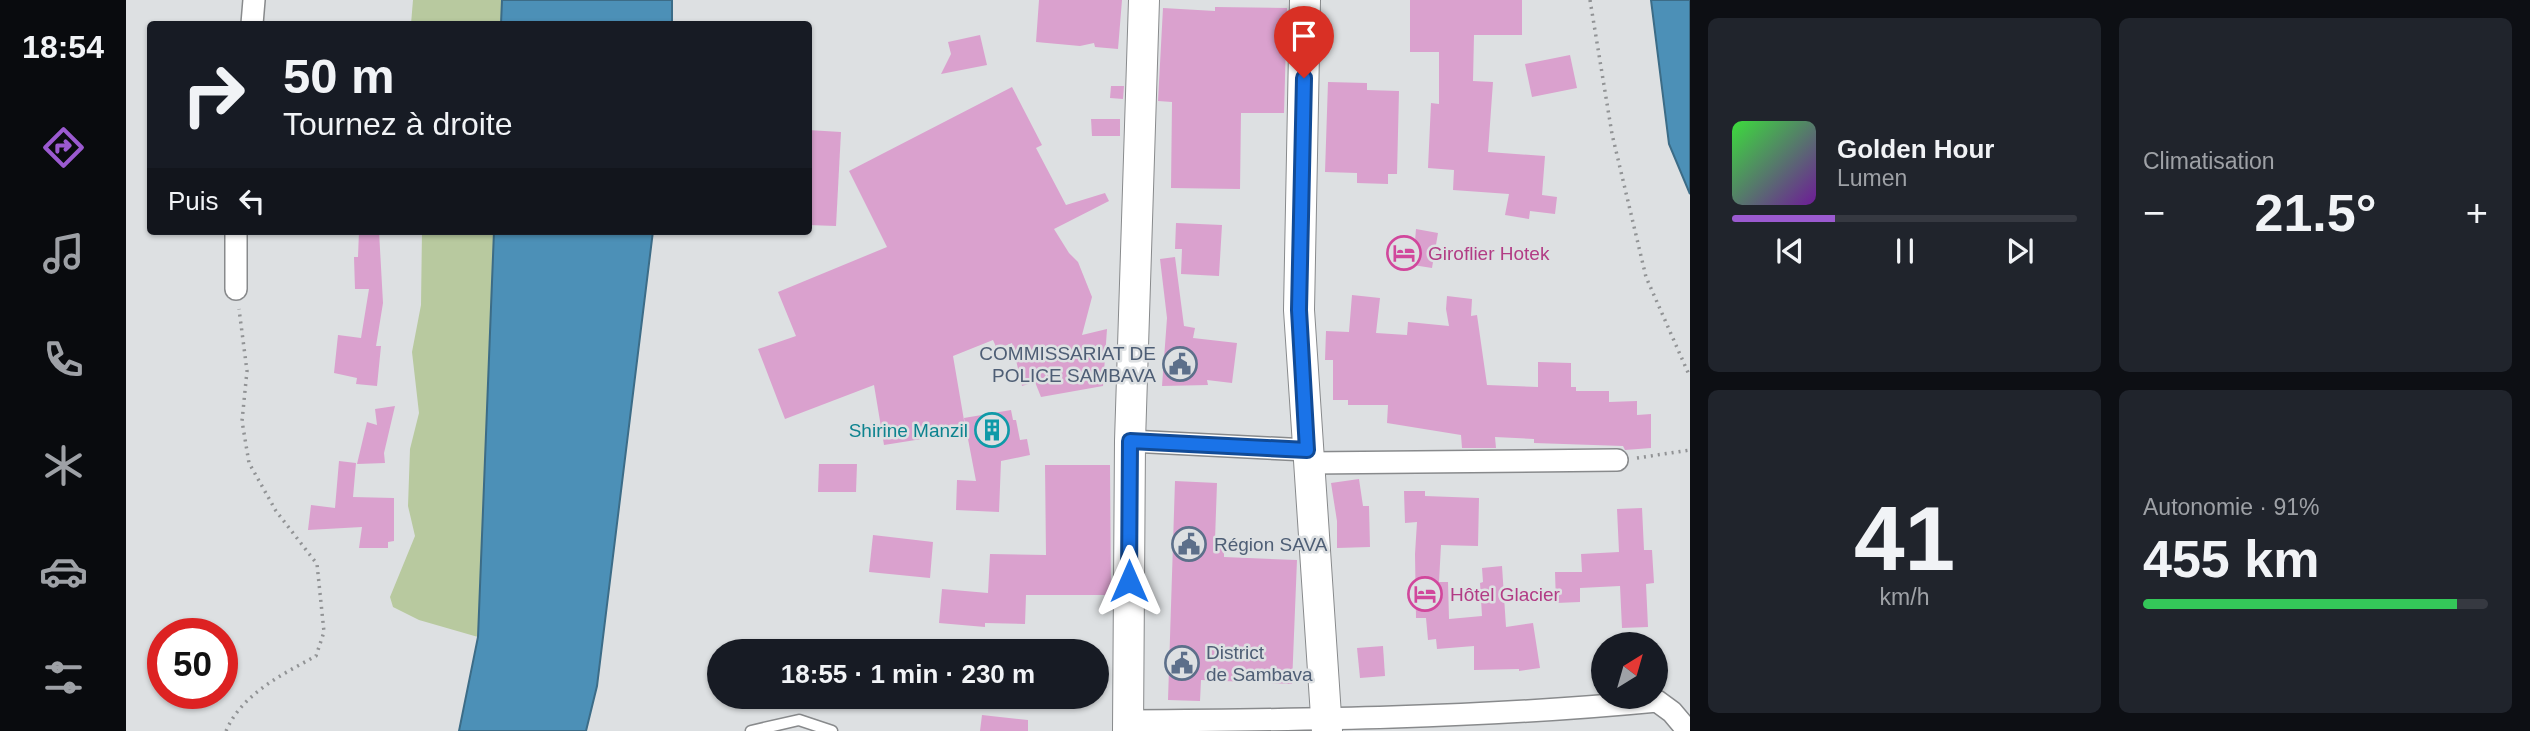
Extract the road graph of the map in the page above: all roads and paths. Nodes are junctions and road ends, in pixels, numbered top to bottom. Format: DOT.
graph roads {
  1 [pos="254,0"];
  2 [pos="1143,0"];
  3 [pos="1305,0"];
  4 [pos="1590,0"];
  5 [pos="252,21"];
  6 [pos="236,235"];
  7 [pos="236,289"];
  8 [pos="1690,377"];
  9 [pos="1130,441"];
  10 [pos="1690,450"];
  11 [pos="1308,457"];
  12 [pos="1617,460"];
  13 [pos="1532,721"];
  14 [pos="1128,726"];
  15 [pos="1326,726"];
  16 [pos="226,731"];
  17 [pos="751,731"];
  18 [pos="832,731"];
  19 [pos="1688,731"];
  1 -- 5 [label="street"];
  2 -- 9 [label="main road"];
  3 -- 11 [label="main road"];
  4 -- 8 [label="path"];
  6 -- 7 [label="street"];
  7 -- 16 [label="path"];
  9 -- 11 [label="street"];
  9 -- 14 [label="main road"];
  10 -- 12 [label="path"];
  11 -- 12 [label="street"];
  11 -- 15 [label="main road"];
  13 -- 15 [label="street"];
  13 -- 19 [label="street"];
  14 -- 15 [label="street"];
  17 -- 18 [label="lane"];
}
